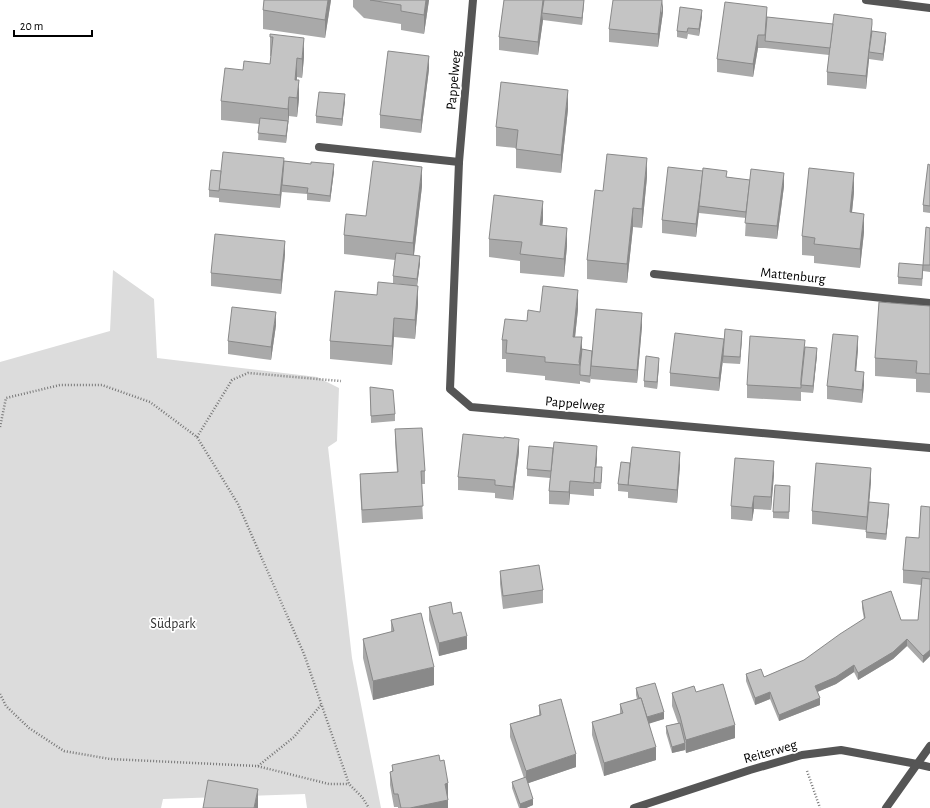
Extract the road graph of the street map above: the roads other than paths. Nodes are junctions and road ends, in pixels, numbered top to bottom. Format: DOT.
graph roads {
  1 [pos="473,0"];
  2 [pos="866,0"];
  3 [pos="930,8"];
  4 [pos="318,147"];
  5 [pos="459,162"];
  6 [pos="654,274"];
  7 [pos="930,303"];
  8 [pos="930,448"];
  9 [pos="930,746"];
  10 [pos="917,764"];
  11 [pos="930,767"];
  12 [pos="634,808"];
  13 [pos="886,808"];
  1 -- 5 [label="street, Pappelweg"];
  2 -- 3 [label="street"];
  4 -- 5 [label="street"];
  5 -- 8 [label="street, Pappelweg"];
  6 -- 7 [label="street, Mattenburg"];
  9 -- 10 [label="street"];
  10 -- 11 [label="street"];
  10 -- 12 [label="street, Reiterweg"];
  10 -- 13 [label="street"];
}
